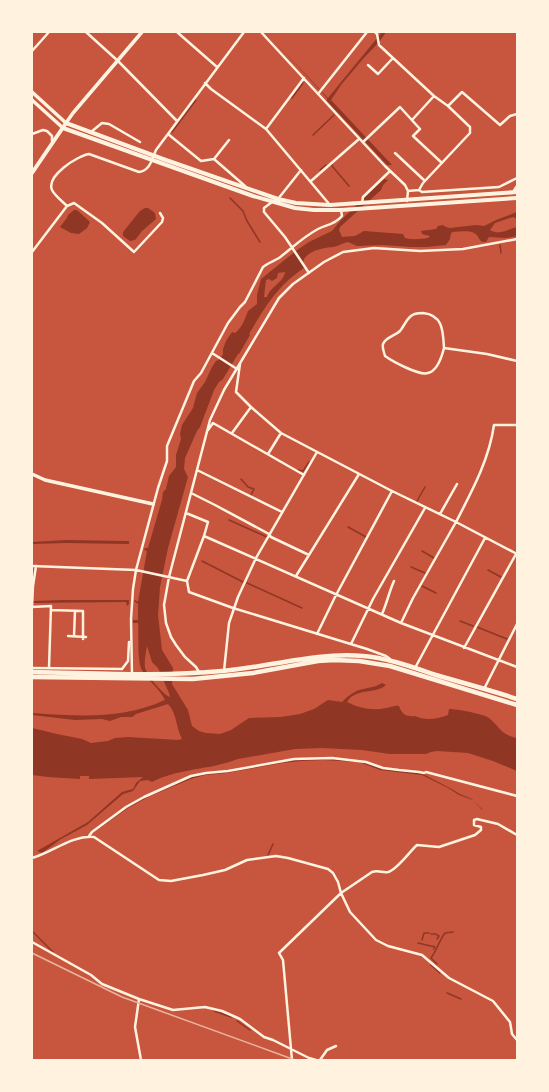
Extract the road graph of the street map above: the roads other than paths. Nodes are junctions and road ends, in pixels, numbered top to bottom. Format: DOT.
graph roads {
  1 [pos="48,32"];
  2 [pos="86,32"];
  3 [pos="142,32"];
  4 [pos="177,32"];
  5 [pos="244,32"];
  6 [pos="261,32"];
  7 [pos="367,32"];
  8 [pos="375,32"];
  9 [pos="32,52"];
  10 [pos="393,58"];
  11 [pos="118,61"];
  12 [pos="368,65"];
  13 [pos="217,67"];
  14 [pos="304,78"];
  15 [pos="205,83"];
  16 [pos="32,92"];
  17 [pos="318,94"];
  18 [pos="434,96"];
  19 [pos="32,100"];
  20 [pos="448,106"];
  21 [pos="517,114"];
  22 [pos="412,120"];
  23 [pos="177,121"];
  24 [pos="66,123"];
  25 [pos="62,128"];
  26 [pos="266,129"];
  27 [pos="90,132"];
  28 [pos="32,134"];
  29 [pos="168,134"];
  30 [pos="359,139"];
  31 [pos="229,140"];
  32 [pos="52,142"];
  33 [pos="140,142"];
  34 [pos="363,142"];
  35 [pos="396,153"];
  36 [pos="152,158"];
  37 [pos="214,159"];
  38 [pos="442,164"];
  39 [pos="301,170"];
  40 [pos="390,171"];
  41 [pos="32,173"];
  42 [pos="517,178"];
  43 [pos="311,181"];
  44 [pos="425,181"];
  45 [pos="517,186"];
  46 [pos="247,188"];
  47 [pos="419,190"];
  48 [pos="408,191"];
  49 [pos="515,192"];
  50 [pos="278,198"];
  51 [pos="516,198"];
  52 [pos="407,201"];
  53 [pos="272,202"];
  54 [pos="362,203"];
  55 [pos="330,205"];
  56 [pos="67,206"];
  57 [pos="341,210"];
  58 [pos="160,213"];
  59 [pos="517,239"];
  60 [pos="292,247"];
  61 [pos="32,252"];
  62 [pos="308,271"];
  63 [pos="444,348"];
  64 [pos="212,353"];
  65 [pos="517,361"];
  66 [pos="240,364"];
  67 [pos="237,368"];
  68 [pos="251,407"];
  69 [pos="517,425"];
  70 [pos="207,431"];
  71 [pos="232,433"];
  72 [pos="281,433"];
  73 [pos="317,452"];
  74 [pos="267,454"];
  75 [pos="197,470"];
  76 [pos="32,474"];
  77 [pos="359,474"];
  78 [pos="304,475"];
  79 [pos="458,484"];
  80 [pos="392,491"];
  81 [pos="191,493"];
  82 [pos="153,504"];
  83 [pos="425,508"];
  84 [pos="282,512"];
  85 [pos="186,513"];
  86 [pos="440,514"];
  87 [pos="456,522"];
  88 [pos="269,534"];
  89 [pos="204,536"];
  90 [pos="485,538"];
  91 [pos="516,554"];
  92 [pos="309,555"];
  93 [pos="256,558"];
  94 [pos="32,566"];
  95 [pos="36,566"];
  96 [pos="136,570"];
  97 [pos="296,576"];
  98 [pos="169,577"];
  99 [pos="188,581"];
  100 [pos="394,581"];
  101 [pos="336,594"];
  102 [pos="32,600"];
  103 [pos="32,604"];
  104 [pos="233,608"];
  105 [pos="368,608"];
  106 [pos="51,610"];
  107 [pos="76,611"];
  108 [pos="382,614"];
  109 [pos="401,623"];
  110 [pos="517,624"];
  111 [pos="318,634"];
  112 [pos="130,635"];
  113 [pos="433,635"];
  114 [pos="68,636"];
  115 [pos="74,636"];
  116 [pos="351,644"];
  117 [pos="464,648"];
  118 [pos="498,660"];
  119 [pos="391,661"];
  120 [pos="517,667"];
  121 [pos="32,668"];
  122 [pos="49,668"];
  123 [pos="415,668"];
  124 [pos="224,671"];
  125 [pos="32,672"];
  126 [pos="199,676"];
  127 [pos="32,677"];
  128 [pos="134,677"];
  129 [pos="484,688"];
  130 [pos="517,699"];
  131 [pos="517,705"];
  132 [pos="517,796"];
  133 [pos="517,835"];
  134 [pos="88,836"];
  135 [pos="32,858"];
  136 [pos="341,893"];
  137 [pos="32,942"];
  138 [pos="138,999"];
  139 [pos="517,1040"];
  140 [pos="336,1046"];
  141 [pos="291,1052"];
  142 [pos="141,1060"];
  143 [pos="292,1060"];
  144 [pos="316,1060"];
  145 [pos="320,1060"];
  1 -- 9 [label="street"];
  2 -- 11 [label="street"];
  3 -- 11 [label="street"];
  4 -- 13 [label="street"];
  5 -- 13 [label="street"];
  6 -- 14 [label="street"];
  7 -- 17 [label="street"];
  8 -- 10 [label="street"];
  10 -- 12 [label="street"];
  10 -- 18 [label="street"];
  11 -- 23 [label="street"];
  11 -- 24 [label="street"];
  13 -- 15 [label="street"];
  14 -- 17 [label="street"];
  14 -- 26 [label="street"];
  15 -- 23 [label="street"];
  15 -- 26 [label="street"];
  16 -- 24 [label="street"];
  17 -- 30 [label="street"];
  18 -- 20 [label="street"];
  18 -- 22 [label="street"];
  19 -- 25 [label="street"];
  20 -- 21 [label="street"];
  20 -- 38 [label="street"];
  22 -- 34 [label="street"];
  22 -- 38 [label="street"];
  23 -- 29 [label="street"];
  24 -- 25 [label="main road"];
  24 -- 27 [label="main road"];
  25 -- 32 [label="main road"];
  25 -- 36 [label="main road"];
  26 -- 39 [label="street"];
  27 -- 33 [label="street"];
  27 -- 36 [label="main road"];
  28 -- 32 [label="street"];
  29 -- 36 [label="street"];
  29 -- 37 [label="street"];
  30 -- 34 [label="street"];
  30 -- 43 [label="street"];
  31 -- 37 [label="street"];
  32 -- 41 [label="main road"];
  34 -- 40 [label="street"];
  35 -- 44 [label="street"];
  36 -- 46 [label="main road"];
  36 -- 53 [label="main road"];
  36 -- 56 [label="street"];
  37 -- 46 [label="street"];
  38 -- 44 [label="street"];
  39 -- 43 [label="street"];
  39 -- 50 [label="street"];
  40 -- 48 [label="street"];
  40 -- 54 [label="street"];
  42 -- 47 [label="street"];
  43 -- 55 [label="street"];
  44 -- 47 [label="street"];
  45 -- 49 [label="street"];
  46 -- 50 [label="main road"];
  47 -- 48 [label="street"];
  48 -- 52 [label="street"];
  49 -- 52 [label="main road"];
  50 -- 55 [label="main road"];
  51 -- 57 [label="main road"];
  52 -- 54 [label="main road"];
  53 -- 57 [label="main road"];
  53 -- 60 [label="street"];
  54 -- 55 [label="main road"];
  56 -- 58 [label="street"];
  56 -- 61 [label="street"];
  57 -- 60 [label="street"];
  59 -- 62 [label="street"];
  60 -- 62 [label="street"];
  60 -- 64 [label="street"];
  62 -- 66 [label="street"];
  63 -- 63 [label="street"];
  63 -- 65 [label="street"];
  64 -- 67 [label="street"];
  64 -- 82 [label="street"];
  66 -- 67 [label="street"];
  66 -- 68 [label="street"];
  67 -- 70 [label="street"];
  68 -- 71 [label="street"];
  68 -- 72 [label="street"];
  69 -- 87 [label="street"];
  70 -- 71 [label="street"];
  70 -- 75 [label="street"];
  71 -- 74 [label="street"];
  72 -- 73 [label="street"];
  72 -- 74 [label="street"];
  73 -- 77 [label="street"];
  73 -- 78 [label="street"];
  74 -- 78 [label="street"];
  75 -- 81 [label="street"];
  75 -- 84 [label="street"];
  76 -- 82 [label="street"];
  77 -- 80 [label="street"];
  77 -- 92 [label="street"];
  78 -- 84 [label="street"];
  79 -- 86 [label="street"];
  80 -- 83 [label="street"];
  80 -- 101 [label="street"];
  81 -- 85 [label="street"];
  81 -- 88 [label="street"];
  82 -- 96 [label="street"];
  83 -- 86 [label="street"];
  83 -- 105 [label="street"];
  84 -- 88 [label="street"];
  85 -- 89 [label="street"];
  85 -- 98 [label="street"];
  86 -- 87 [label="street"];
  87 -- 90 [label="street"];
  87 -- 109 [label="street"];
  88 -- 92 [label="street"];
  88 -- 93 [label="street"];
  89 -- 93 [label="street"];
  89 -- 99 [label="street"];
  90 -- 91 [label="street"];
  90 -- 113 [label="street"];
  91 -- 117 [label="street"];
  92 -- 97 [label="street"];
  93 -- 97 [label="street"];
  93 -- 104 [label="street"];
  94 -- 95 [label="street"];
  95 -- 96 [label="street"];
  95 -- 102 [label="street"];
  96 -- 98 [label="street"];
  96 -- 112 [label="street"];
  97 -- 101 [label="street"];
  98 -- 99 [label="street"];
  98 -- 126 [label="street"];
  99 -- 104 [label="street"];
  100 -- 108 [label="street"];
  101 -- 105 [label="street"];
  101 -- 111 [label="street"];
  102 -- 103 [label="street"];
  103 -- 106 [label="street"];
  104 -- 111 [label="street"];
  104 -- 124 [label="street"];
  105 -- 108 [label="street"];
  105 -- 116 [label="street"];
  106 -- 107 [label="street"];
  106 -- 122 [label="street"];
  107 -- 115 [label="street"];
  107 -- 115 [label="street"];
  108 -- 109 [label="street"];
  109 -- 113 [label="street"];
  110 -- 118 [label="street"];
  111 -- 116 [label="street"];
  112 -- 122 [label="street"];
  112 -- 128 [label="street"];
  113 -- 117 [label="street"];
  113 -- 123 [label="street"];
  114 -- 115 [label="street"];
  116 -- 119 [label="street"];
  117 -- 118 [label="street"];
  118 -- 120 [label="street"];
  118 -- 129 [label="street"];
  119 -- 123 [label="highway"];
  119 -- 124 [label="highway"];
  121 -- 122 [label="street"];
  123 -- 129 [label="highway"];
  124 -- 126 [label="highway"];
  125 -- 128 [label="highway"];
  126 -- 128 [label="highway"];
  126 -- 131 [label="highway"];
  127 -- 128 [label="highway"];
  129 -- 130 [label="highway"];
  132 -- 134 [label="street"];
  133 -- 136 [label="street"];
  134 -- 135 [label="street"];
  134 -- 136 [label="street"];
  136 -- 139 [label="street"];
  136 -- 141 [label="street"];
  137 -- 138 [label="street"];
  138 -- 141 [label="street"];
  138 -- 142 [label="street"];
  140 -- 145 [label="street"];
  141 -- 143 [label="street"];
  141 -- 144 [label="street"];
}
